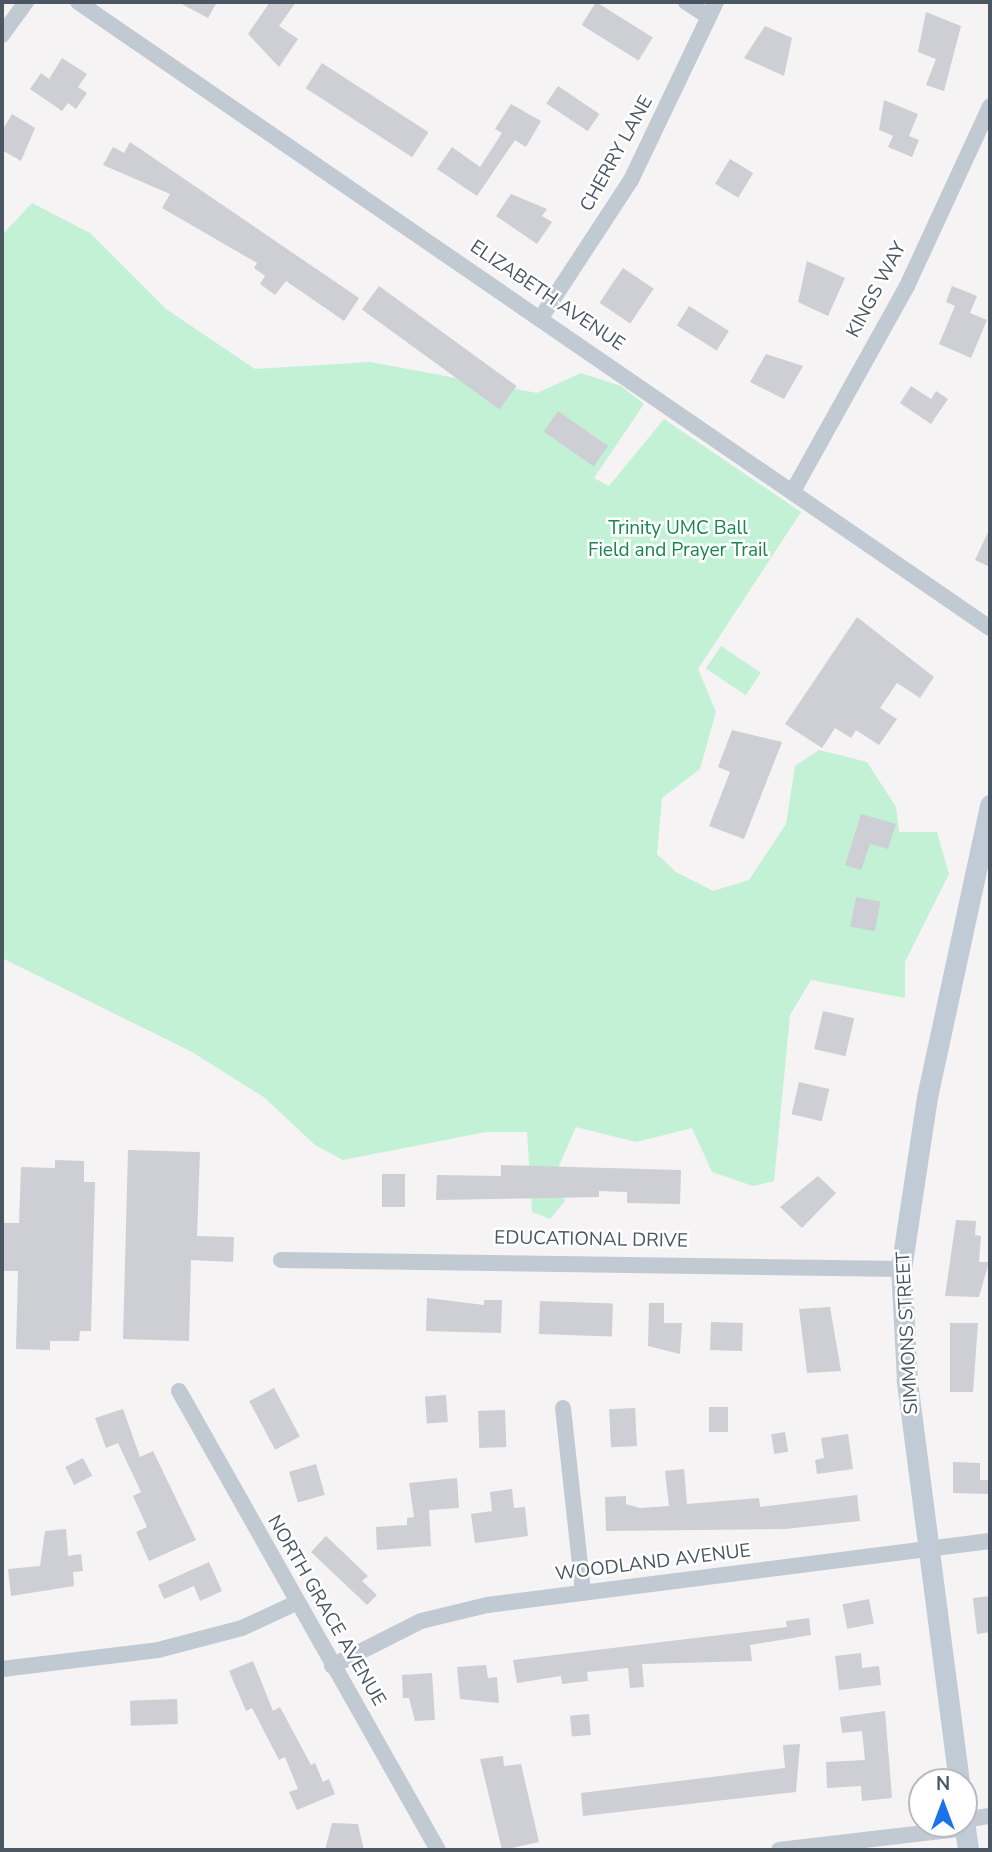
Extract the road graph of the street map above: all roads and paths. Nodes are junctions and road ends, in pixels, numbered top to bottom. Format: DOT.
graph roads {
  1 [pos="26,2"];
  2 [pos="78,2"];
  3 [pos="687,2"];
  4 [pos="716,2"];
  5 [pos="709,17"];
  6 [pos="2,36"];
  7 [pos="990,106"];
  8 [pos="540,319"];
  9 [pos="793,491"];
  10 [pos="990,628"];
  11 [pos="990,805"];
  12 [pos="281,1260"];
  13 [pos="901,1269"];
  14 [pos="179,1391"];
  15 [pos="563,1408"];
  16 [pos="990,1541"];
  17 [pos="928,1548"];
  18 [pos="583,1593"];
  19 [pos="296,1603"];
  20 [pos="332,1666"];
  21 [pos="2,1669"];
  22 [pos="957,1768"];
  23 [pos="908,1831"];
  24 [pos="438,1850"];
  25 [pos="779,1850"];
  1 -- 6 [label="street"];
  2 -- 8 [label="street, ELIZABETH AVENUE"];
  3 -- 5 [label="street"];
  4 -- 5 [label="street, CHERRY LANE"];
  5 -- 8 [label="street, CHERRY LANE"];
  7 -- 9 [label="street, KINGS WAY"];
  8 -- 9 [label="street, ELIZABETH AVENUE"];
  9 -- 10 [label="street, ELIZABETH AVENUE"];
  11 -- 13 [label="street, SIMMONS STREET"];
  12 -- 13 [label="street, EDUCATIONAL DRIVE"];
  13 -- 17 [label="street, SIMMONS STREET"];
  14 -- 19 [label="street, NORTH GRACE AVENUE"];
  15 -- 18 [label="street"];
  16 -- 17 [label="street, WOODLAND AVENUE"];
  17 -- 18 [label="street, WOODLAND AVENUE"];
  17 -- 22 [label="street, SIMMONS STREET"];
  18 -- 20 [label="street, WOODLAND AVENUE"];
  19 -- 20 [label="street, NORTH GRACE AVENUE"];
  19 -- 21 [label="street"];
  20 -- 24 [label="street, NORTH GRACE AVENUE"];
  23 -- 25 [label="street"];
}
